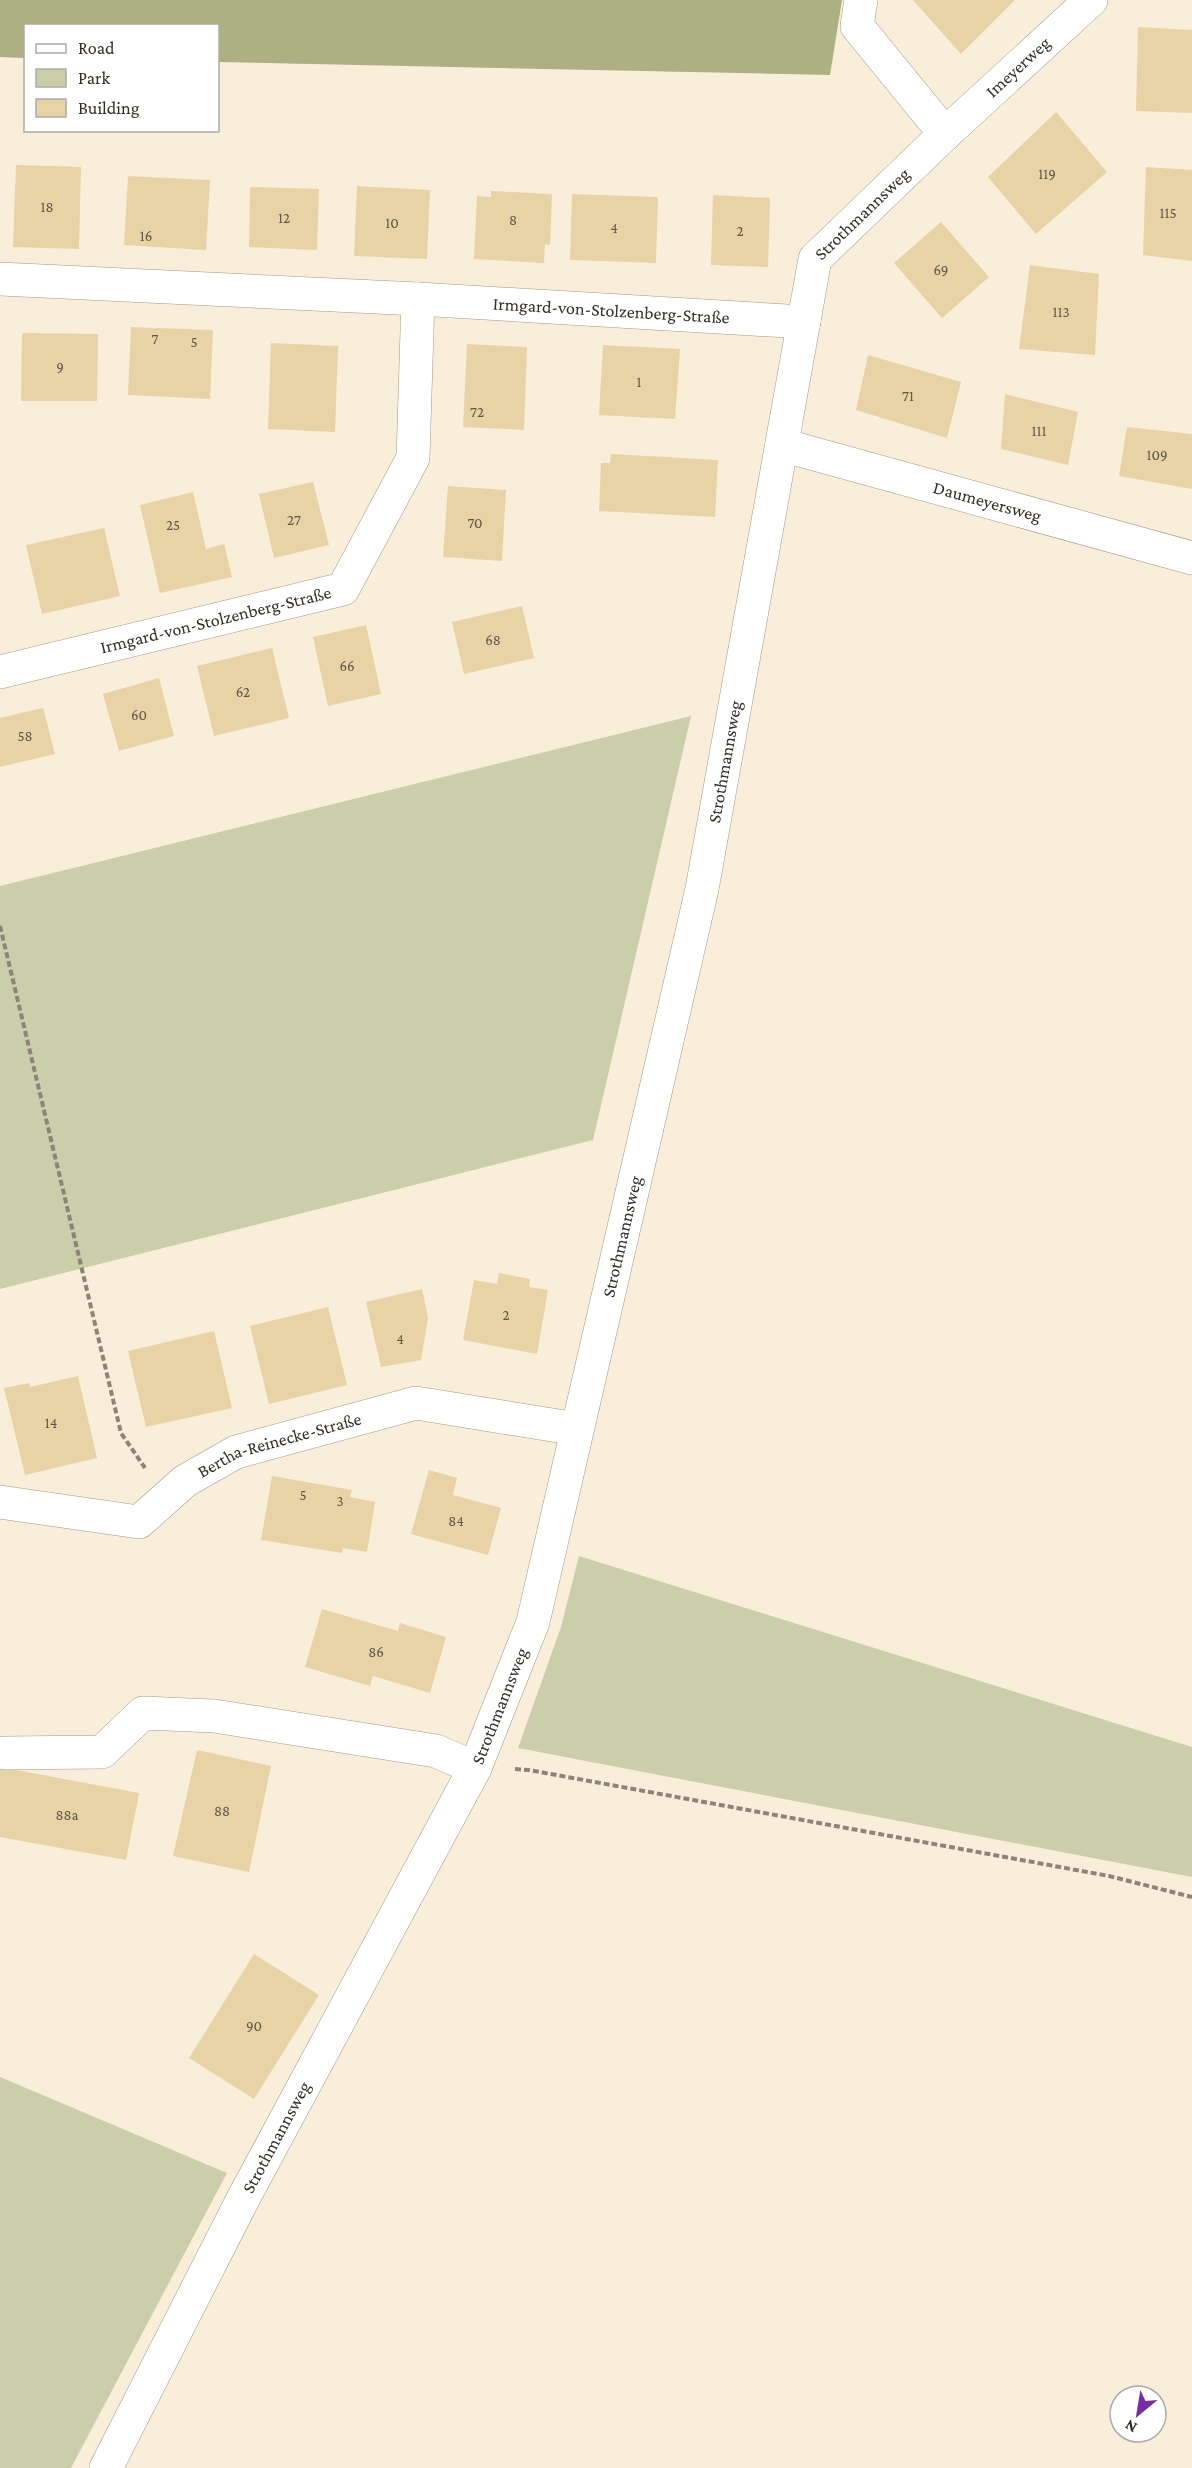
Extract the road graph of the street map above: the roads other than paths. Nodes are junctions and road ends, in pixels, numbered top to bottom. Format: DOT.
graph roads {
  1 [pos="861,0"];
  2 [pos="1091,0"];
  3 [pos="945,134"];
  4 [pos="0,279"];
  5 [pos="418,299"];
  6 [pos="804,322"];
  7 [pos="782,445"];
  8 [pos="1192,558"];
  9 [pos="0,672"];
  10 [pos="577,1429"];
  11 [pos="0,1502"];
  12 [pos="5,1753"];
  13 [pos="475,1768"];
  14 [pos="106,2468"];
  1 -- 3 [label="street"];
  2 -- 3 [label="street, Imeyerweg"];
  3 -- 6 [label="street, Strothmannsweg"];
  4 -- 5 [label="street, Irmgard-von-Stolzenberg-Straße"];
  5 -- 6 [label="street, Irmgard-von-Stolzenberg-Straße"];
  5 -- 9 [label="street, Irmgard-von-Stolzenberg-Straße"];
  6 -- 7 [label="street, Strothmannsweg"];
  7 -- 8 [label="street, Daumeyersweg"];
  7 -- 10 [label="street, Strothmannsweg"];
  10 -- 11 [label="street, Bertha-Reinecke-Straße"];
  10 -- 13 [label="street, Strothmannsweg"];
  12 -- 13 [label="street"];
  13 -- 14 [label="street, Strothmannsweg"];
}
